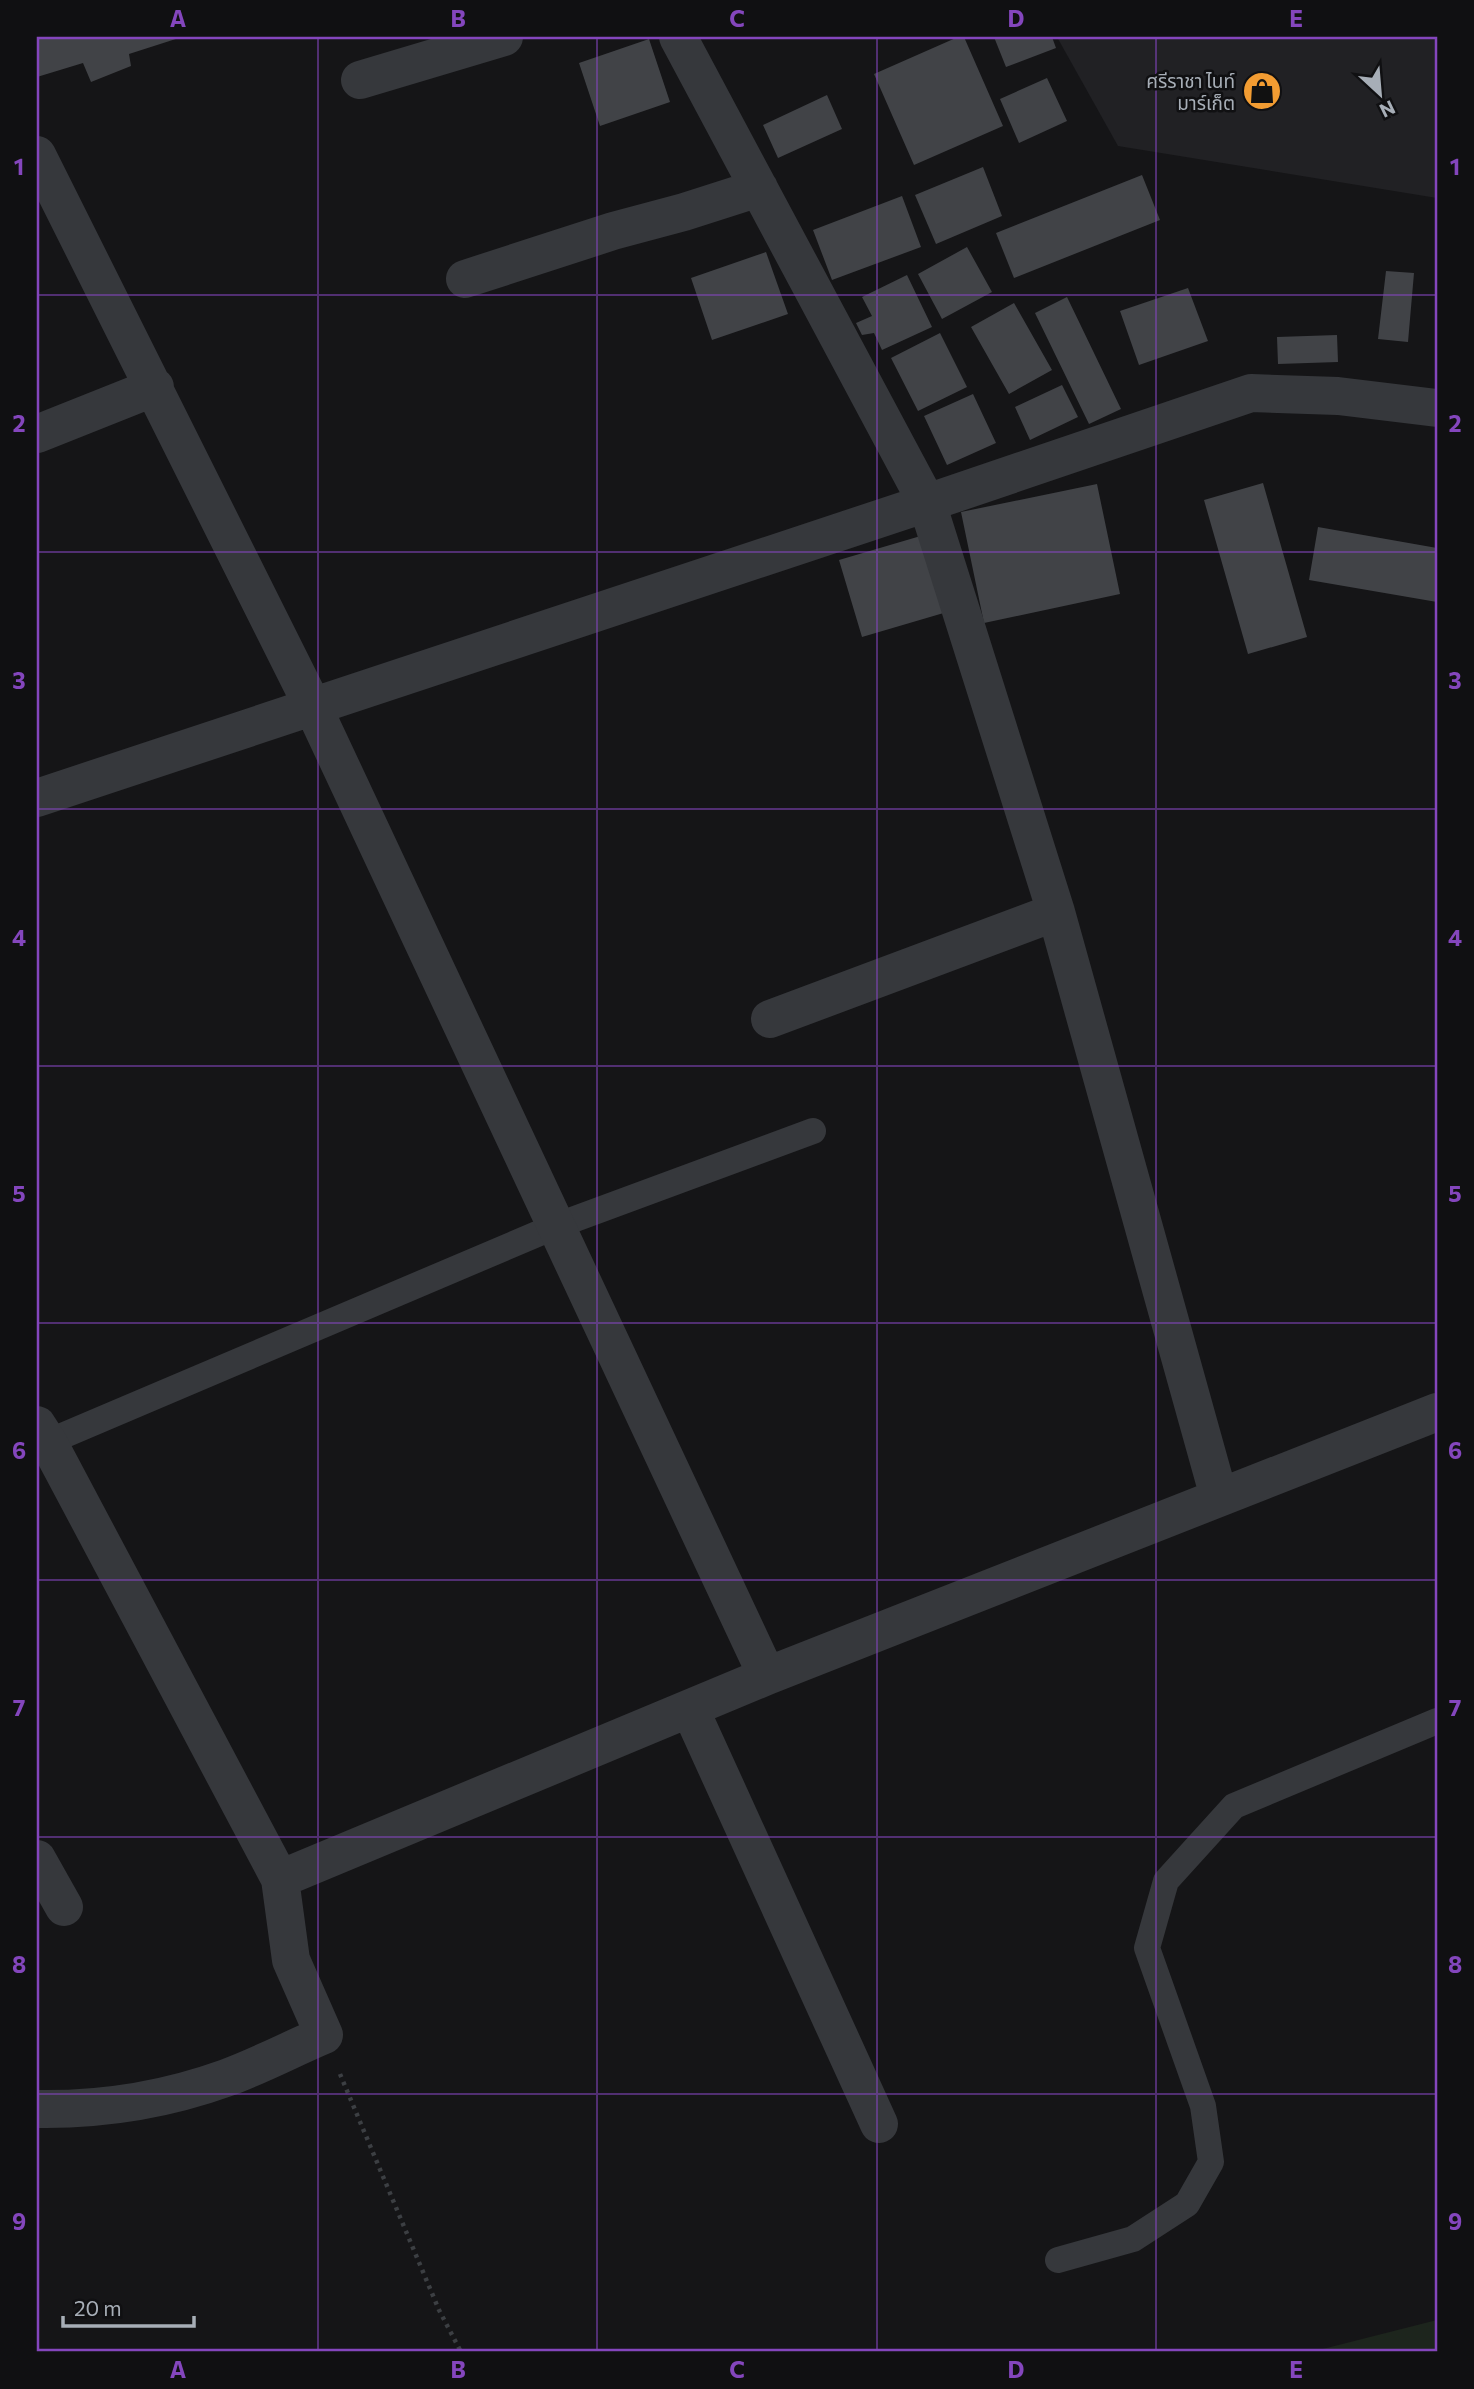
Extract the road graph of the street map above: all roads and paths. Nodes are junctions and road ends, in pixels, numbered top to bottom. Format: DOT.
graph roads {
  1 [pos="504,37"];
  2 [pos="678,37"];
  3 [pos="360,80"];
  4 [pos="37,155"];
  5 [pos="759,188"];
  6 [pos="465,279"];
  7 [pos="155,387"];
  8 [pos="1437,408"];
  9 [pos="37,434"];
  10 [pos="927,503"];
  11 [pos="312,705"];
  12 [pos="37,798"];
  13 [pos="1056,912"];
  14 [pos="770,1019"];
  15 [pos="813,1131"];
  16 [pos="556,1226"];
  17 [pos="1437,1412"];
  18 [pos="42,1433"];
  19 [pos="1219,1497"];
  20 [pos="767,1675"];
  21 [pos="690,1709"];
  22 [pos="1437,1721"];
  23 [pos="37,1859"];
  24 [pos="280,1879"];
  25 [pos="64,1906"];
  26 [pos="324,2035"];
  27 [pos="37,2109"];
  28 [pos="879,2124"];
  29 [pos="1058,2260"];
  30 [pos="461,2352"];
  1 -- 3 [label="street"];
  2 -- 5 [label="street"];
  4 -- 7 [label="street"];
  5 -- 6 [label="street"];
  5 -- 10 [label="street"];
  7 -- 9 [label="street"];
  7 -- 11 [label="street"];
  8 -- 10 [label="street"];
  10 -- 11 [label="street"];
  10 -- 13 [label="street"];
  11 -- 12 [label="street"];
  11 -- 16 [label="street"];
  13 -- 14 [label="street"];
  13 -- 19 [label="street"];
  15 -- 16 [label="lane"];
  16 -- 18 [label="lane"];
  16 -- 20 [label="street"];
  17 -- 19 [label="street"];
  18 -- 24 [label="street"];
  19 -- 20 [label="street"];
  20 -- 21 [label="street"];
  21 -- 24 [label="street"];
  21 -- 28 [label="street"];
  22 -- 29 [label="lane"];
  23 -- 25 [label="street"];
  24 -- 26 [label="street"];
  26 -- 27 [label="street"];
  26 -- 30 [label="path"];
}
